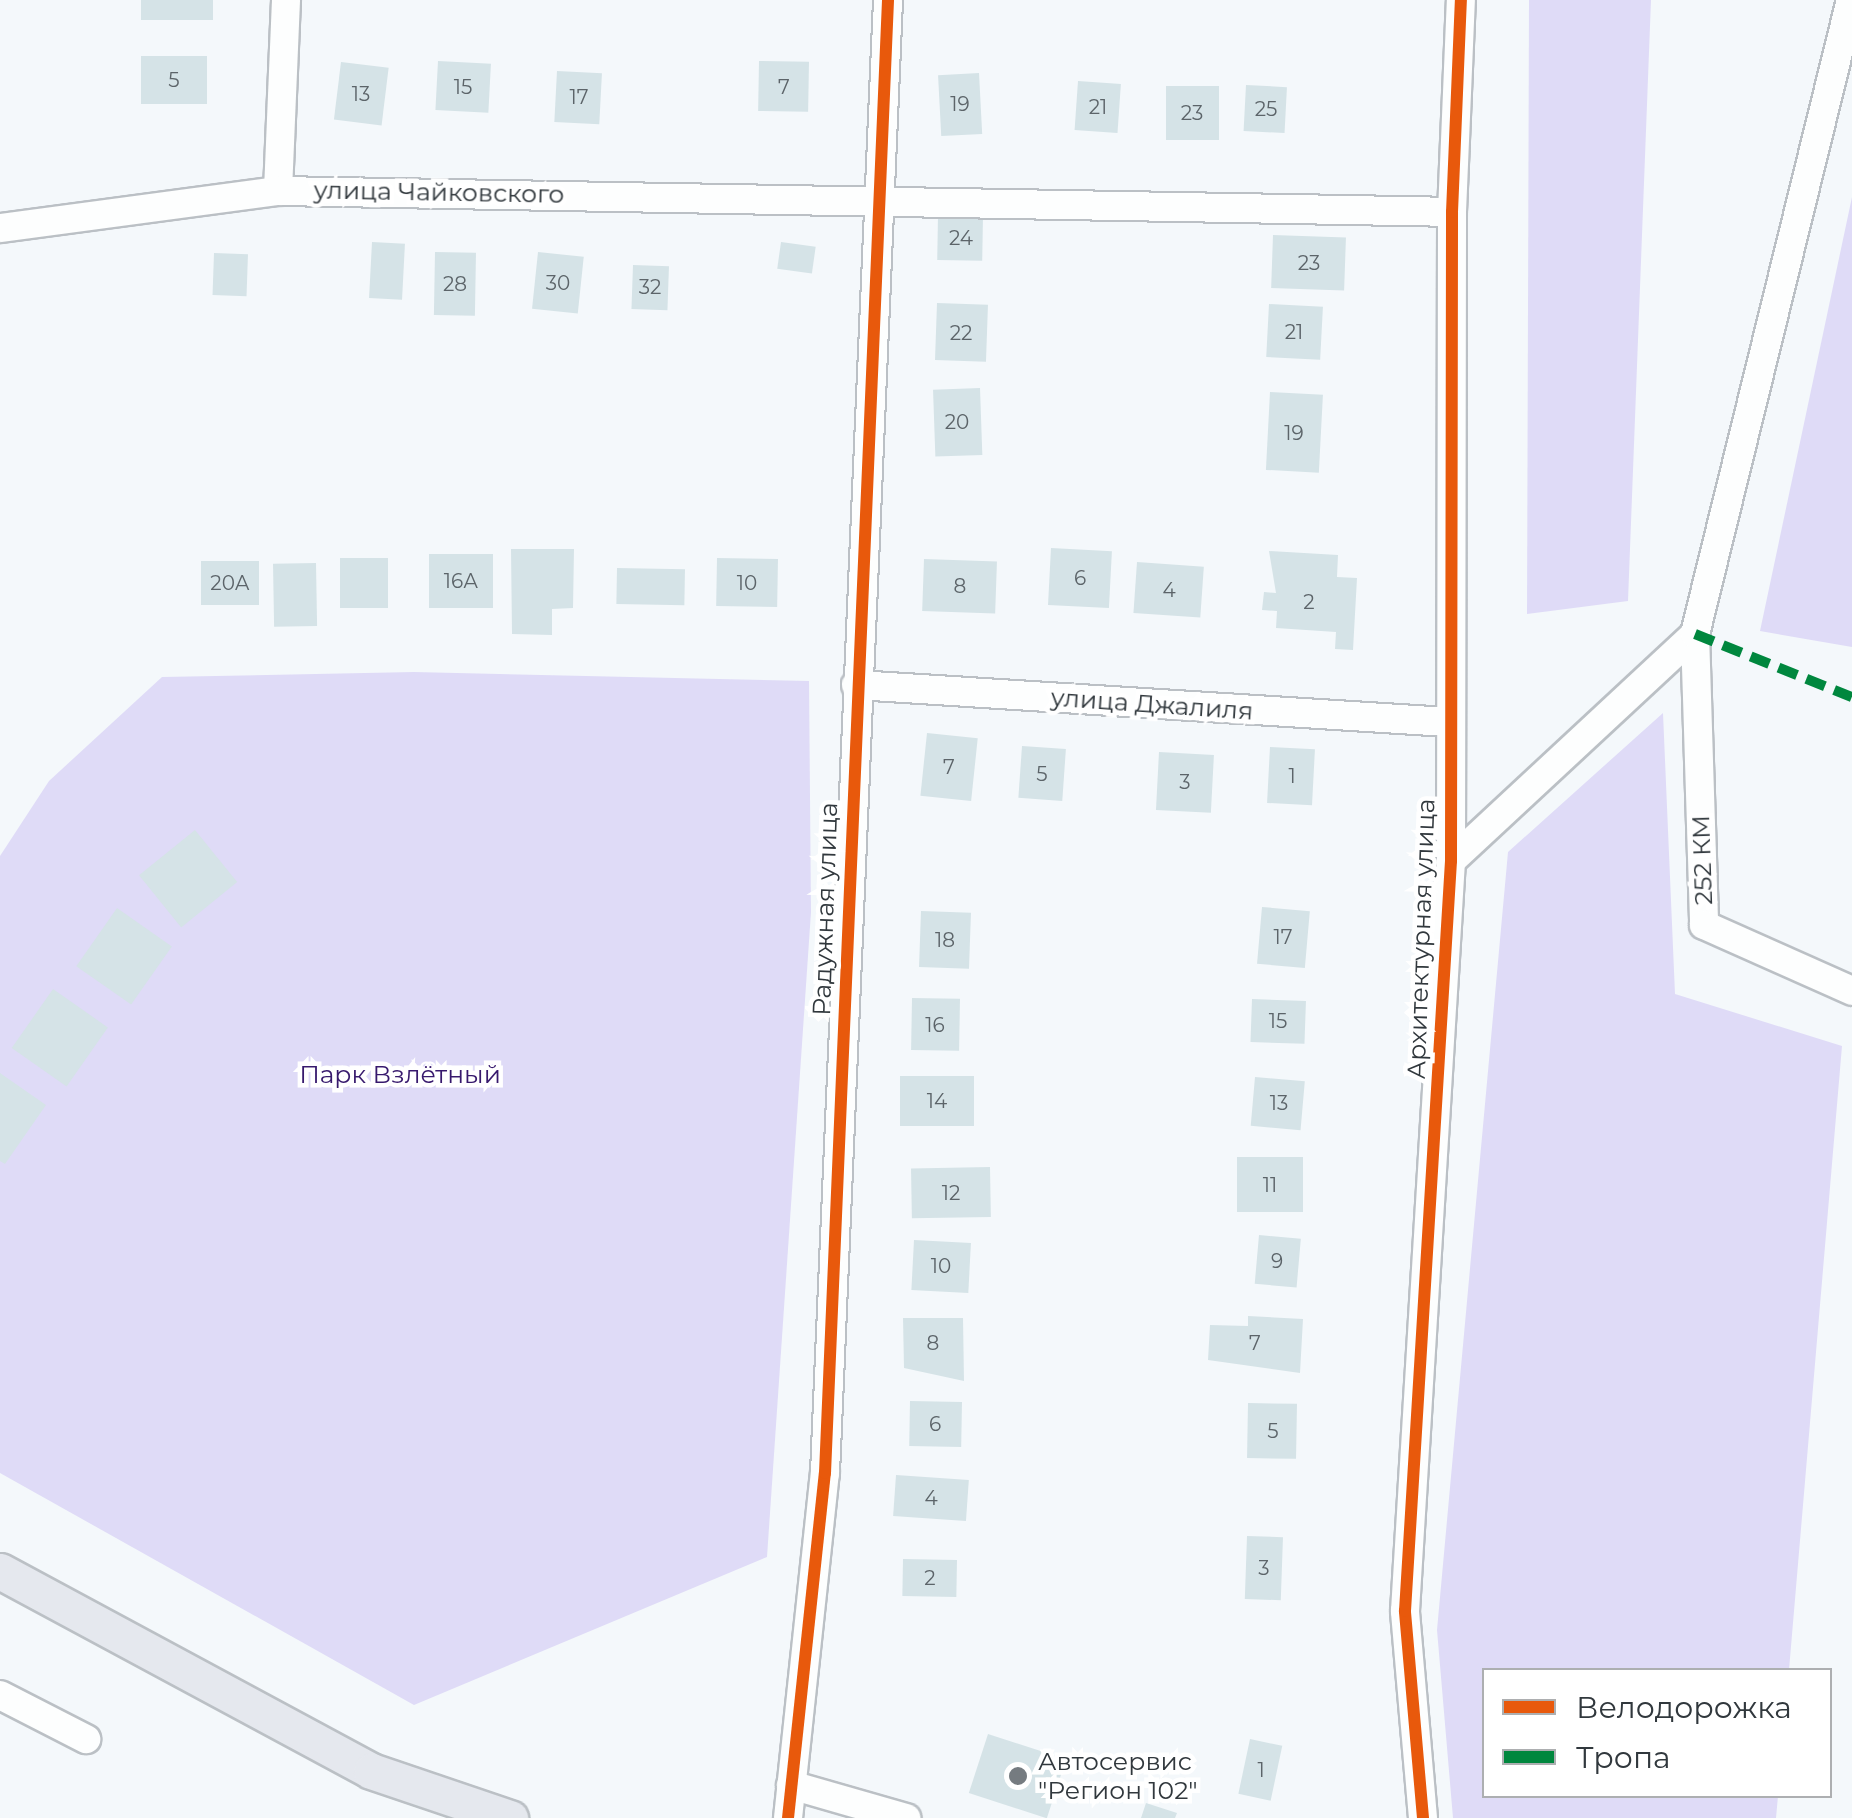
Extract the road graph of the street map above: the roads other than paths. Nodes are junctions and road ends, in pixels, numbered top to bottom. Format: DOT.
graph roads {
  1 [pos="286,0"];
  2 [pos="888,0"];
  3 [pos="1462,0"];
  4 [pos="1851,0"];
  5 [pos="278,191"];
  6 [pos="880,201"];
  7 [pos="1452,212"];
  8 [pos="0,228"];
  9 [pos="1695,634"];
  10 [pos="856,686"];
  11 [pos="1448,722"];
  12 [pos="1451,862"];
  13 [pos="1852,990"];
  14 [pos="0,1572"];
  15 [pos="0,1694"];
  16 [pos="86,1739"];
  17 [pos="792,1784"];
  18 [pos="510,1818"];
  19 [pos="788,1818"];
  20 [pos="906,1818"];
  21 [pos="1423,1818"];
  1 -- 5 [label="street"];
  2 -- 6 [label="street, Радужная улица"];
  3 -- 7 [label="street, Архитектурная улица"];
  4 -- 9 [label="street"];
  5 -- 6 [label="street, улица Чайковского"];
  5 -- 8 [label="street, улица Чайковского"];
  6 -- 7 [label="street, улица Чайковского"];
  6 -- 10 [label="street, Радужная улица"];
  7 -- 11 [label="street, Архитектурная улица"];
  9 -- 12 [label="street"];
  9 -- 13 [label="street, 252 КМ"];
  10 -- 11 [label="street, улица Джалиля"];
  10 -- 17 [label="street, Радужная улица"];
  11 -- 12 [label="street, Архитектурная улица"];
  12 -- 21 [label="street, Архитектурная улица"];
  14 -- 18 [label="main road"];
  15 -- 16 [label="street"];
  17 -- 19 [label="street, Радужная улица"];
  17 -- 20 [label="street"];
}
